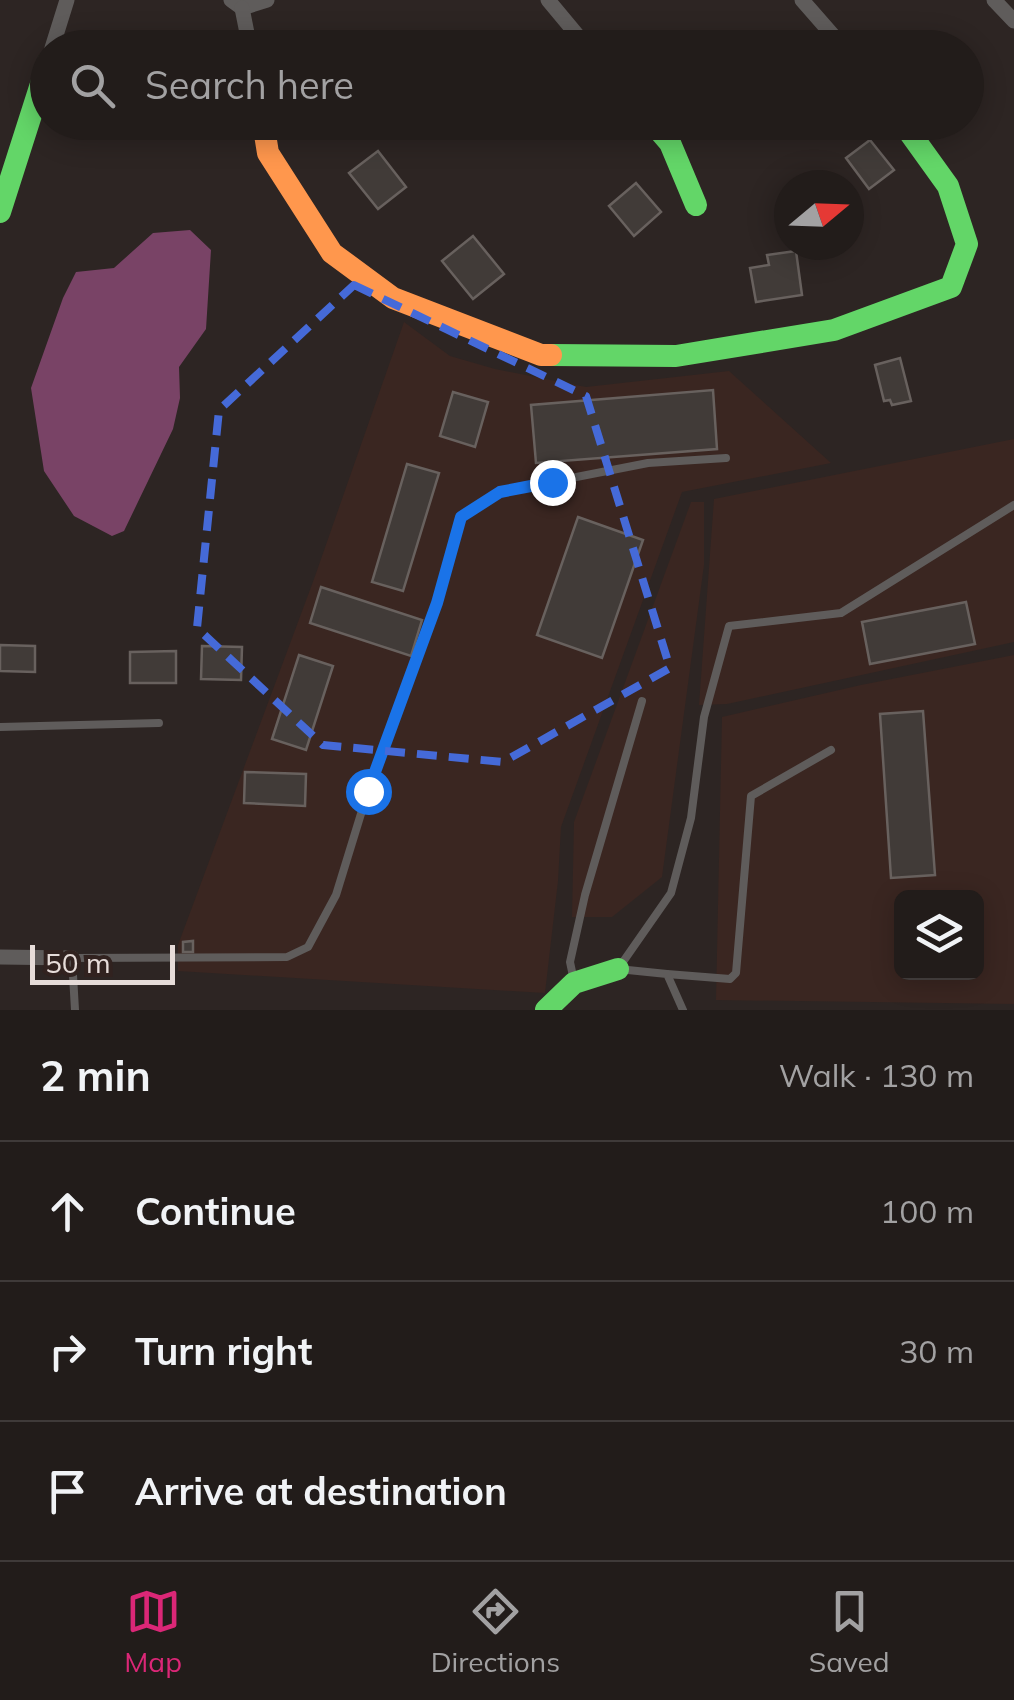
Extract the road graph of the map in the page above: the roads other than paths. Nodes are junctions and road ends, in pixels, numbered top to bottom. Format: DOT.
graph roads {
  1 [pos="67,0"];
  2 [pos="267,0"];
  3 [pos="548,0"];
  4 [pos="802,0"];
  5 [pos="994,0"];
  6 [pos="236,4"];
  7 [pos="1014,21"];
  8 [pos="58,30"];
  9 [pos="244,30"];
  10 [pos="573,30"];
  11 [pos="828,30"];
  12 [pos="30,118"];
  13 [pos="266,140"];
  14 [pos="667,140"];
  15 [pos="915,140"];
  16 [pos="696,205"];
  17 [pos="0,212"];
  18 [pos="726,458"];
  19 [pos="1014,506"];
  20 [pos="642,701"];
  21 [pos="160,723"];
  22 [pos="0,727"];
  23 [pos="831,750"];
  24 [pos="0,957"];
  25 [pos="72,958"];
  26 [pos="618,969"];
  27 [pos="667,974"];
  28 [pos="574,983"];
  29 [pos="75,1010"];
  30 [pos="546,1010"];
  31 [pos="682,1010"];
  1 -- 8 [label="street"];
  2 -- 6 [label="street"];
  3 -- 10 [label="street"];
  4 -- 11 [label="street"];
  5 -- 7 [label="street"];
  6 -- 9 [label="street"];
  12 -- 17 [label="street"];
  13 -- 15 [label="street"];
  14 -- 16 [label="street"];
  18 -- 25 [label="lane"];
  19 -- 26 [label="lane"];
  20 -- 28 [label="lane"];
  21 -- 22 [label="lane"];
  23 -- 27 [label="lane"];
  24 -- 25 [label="street"];
  25 -- 29 [label="lane"];
  26 -- 27 [label="lane"];
  26 -- 28 [label="street"];
  27 -- 31 [label="lane"];
  28 -- 30 [label="street"];
}
